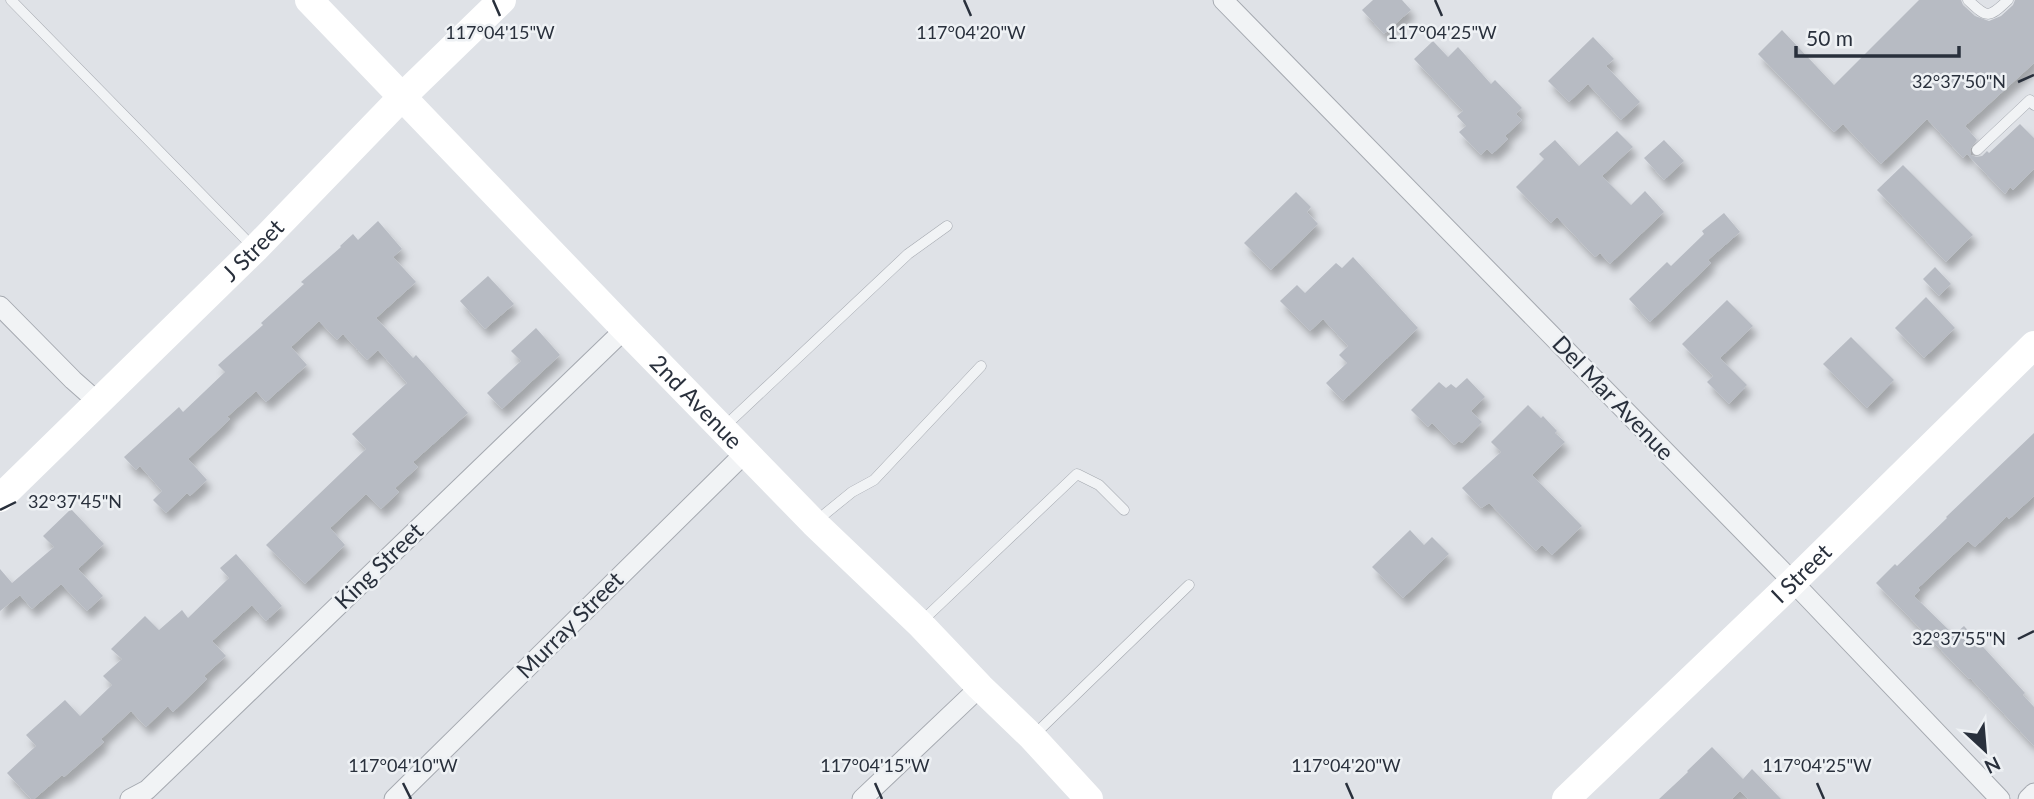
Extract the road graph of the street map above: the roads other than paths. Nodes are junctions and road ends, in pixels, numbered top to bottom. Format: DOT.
graph roads {
  1 [pos="11,0"];
  2 [pos="309,0"];
  3 [pos="502,0"];
  4 [pos="1223,0"];
  5 [pos="1968,0"];
  6 [pos="2008,0"];
  7 [pos="403,96"];
  8 [pos="2033,100"];
  9 [pos="1977,150"];
  10 [pos="947,226"];
  11 [pos="255,249"];
  12 [pos="0,306"];
  13 [pos="625,329"];
  14 [pos="2034,345"];
  15 [pos="981,366"];
  16 [pos="99,403"];
  17 [pos="723,429"];
  18 [pos="746,452"];
  19 [pos="0,498"];
  20 [pos="1124,510"];
  21 [pos="814,523"];
  22 [pos="1793,582"];
  23 [pos="1189,585"];
  24 [pos="919,624"];
  25 [pos="980,687"];
  26 [pos="1032,737"];
  27 [pos="2034,793"];
  28 [pos="130,799"];
  29 [pos="394,799"];
  30 [pos="862,799"];
  31 [pos="1089,799"];
  32 [pos="1566,799"];
  33 [pos="2000,799"];
  34 [pos="2028,799"];
  1 -- 11 [label="lane"];
  2 -- 7 [label="street, 2nd Avenue"];
  3 -- 7 [label="street, J Street"];
  4 -- 22 [label="street, Del Mar Avenue"];
  5 -- 6 [label="lane"];
  7 -- 11 [label="street, J Street"];
  7 -- 13 [label="street, 2nd Avenue"];
  8 -- 9 [label="lane"];
  10 -- 17 [label="lane"];
  11 -- 16 [label="street, J Street"];
  12 -- 16 [label="street"];
  13 -- 17 [label="street, 2nd Avenue"];
  13 -- 28 [label="street, King Street"];
  14 -- 22 [label="street, I Street"];
  15 -- 21 [label="lane"];
  16 -- 19 [label="street, J Street"];
  17 -- 18 [label="street, 2nd Avenue"];
  18 -- 21 [label="street, 2nd Avenue"];
  18 -- 29 [label="street, Murray Street"];
  20 -- 24 [label="lane"];
  21 -- 24 [label="street, 2nd Avenue"];
  22 -- 32 [label="street, I Street"];
  22 -- 33 [label="street, Del Mar Avenue"];
  23 -- 26 [label="lane"];
  24 -- 25 [label="street, 2nd Avenue"];
  25 -- 26 [label="street, 2nd Avenue"];
  25 -- 30 [label="street"];
  26 -- 31 [label="street, 2nd Avenue"];
  27 -- 34 [label="street"];
}
